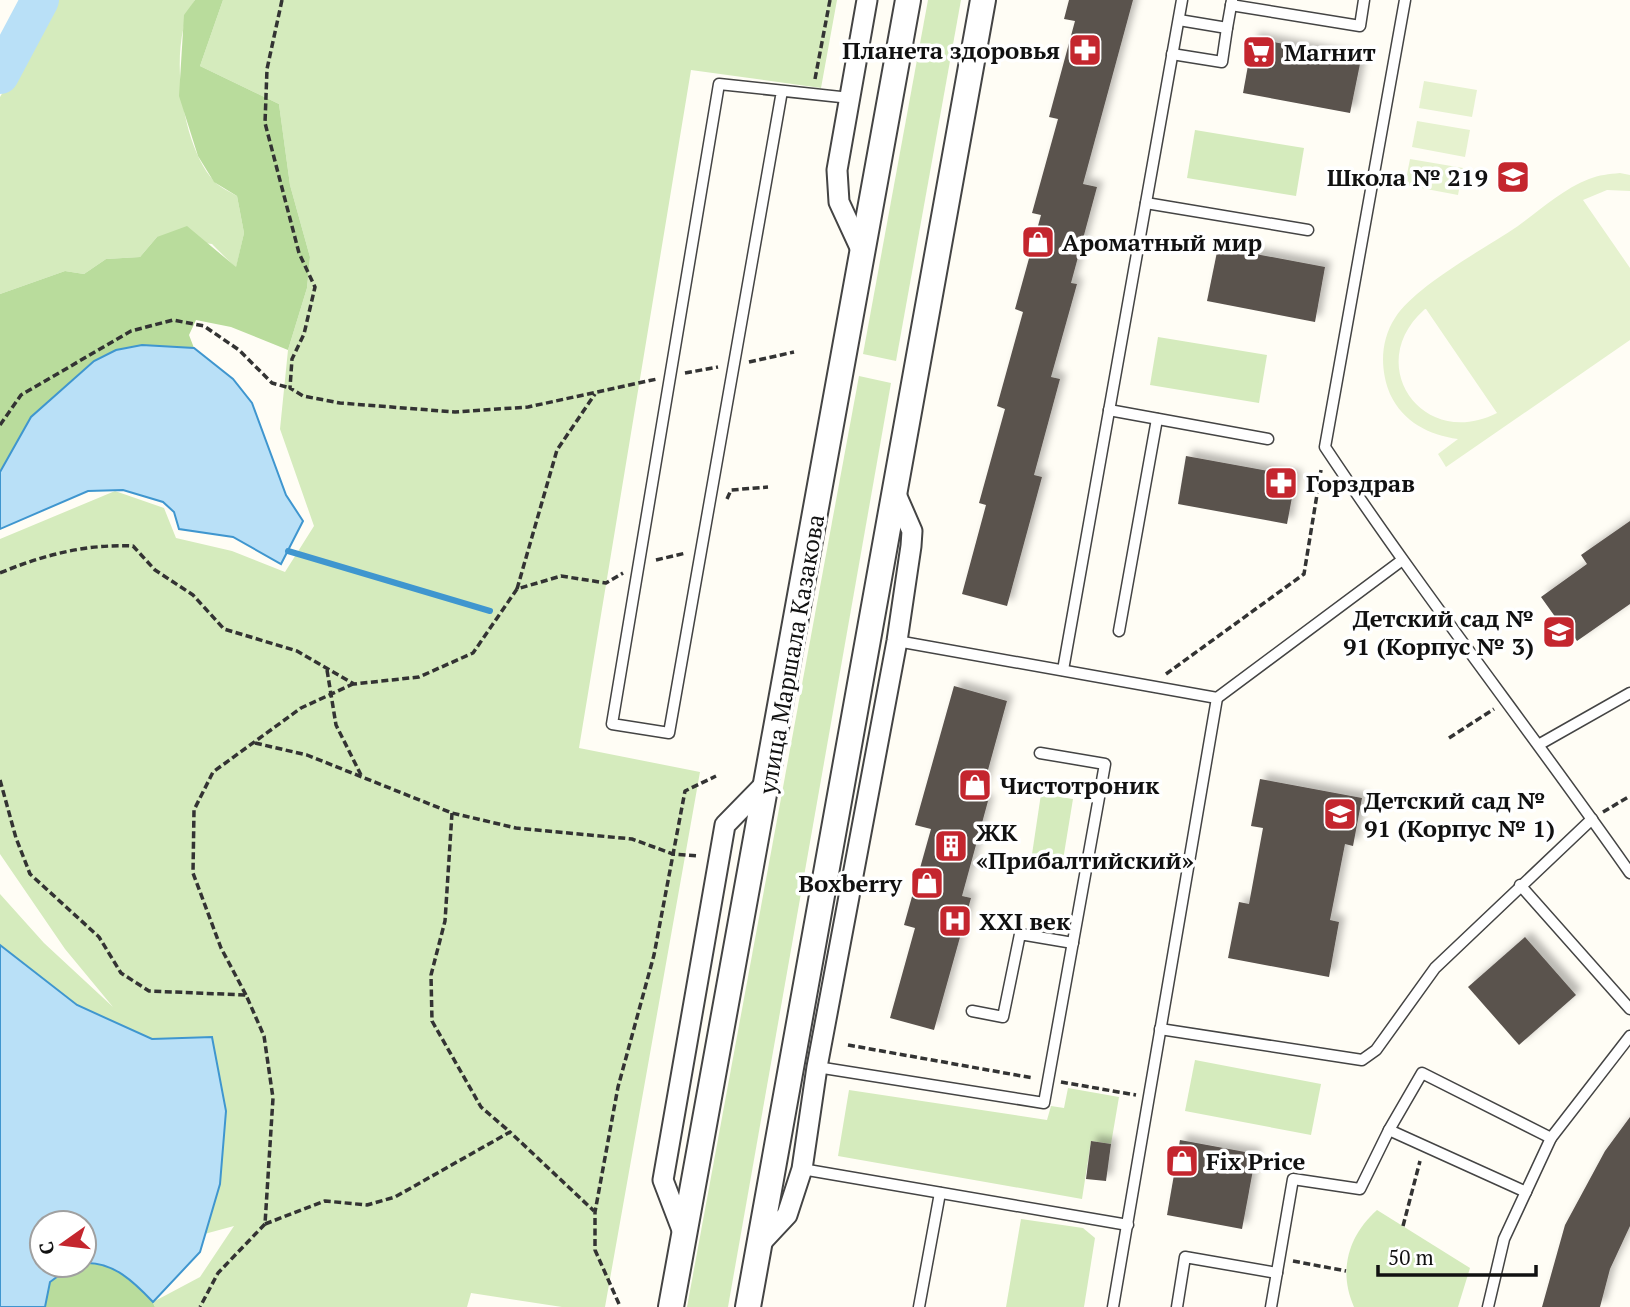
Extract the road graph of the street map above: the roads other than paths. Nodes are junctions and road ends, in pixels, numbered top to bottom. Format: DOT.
graph roads {
  1 [pos="867,0"];
  2 [pos="908,0"];
  3 [pos="983,0"];
  4 [pos="1182,0"];
  5 [pos="1364,0"];
  6 [pos="1405,0"];
  7 [pos="1232,2"];
  8 [pos="1179,20"];
  9 [pos="1227,28"];
  10 [pos="1172,54"];
  11 [pos="782,91"];
  12 [pos="850,97"];
  13 [pos="1146,203"];
  14 [pos="1308,230"];
  15 [pos="863,254"];
  16 [pos="1109,410"];
  17 [pos="1157,419"];
  18 [pos="1268,439"];
  19 [pos="895,492"];
  20 [pos="1401,561"];
  21 [pos="1119,631"];
  22 [pos="897,641"];
  23 [pos="1063,670"];
  24 [pos="1630,693"];
  25 [pos="1216,698"];
  26 [pos="1540,744"];
  27 [pos="1040,753"];
  28 [pos="768,781"];
  29 [pos="1592,819"];
  30 [pos="1630,873"];
  31 [pos="1520,885"];
  32 [pos="1073,943"];
  33 [pos="1630,1009"];
  34 [pos="972,1011"];
  35 [pos="1160,1029"];
  36 [pos="1630,1036"];
  37 [pos="817,1067"];
  38 [pos="1389,1130"];
  39 [pos="1551,1138"];
  40 [pos="802,1169"];
  41 [pos="1526,1192"];
  42 [pos="940,1193"];
  43 [pos="1128,1224"];
  44 [pos="684,1235"];
  45 [pos="758,1247"];
  46 [pos="1277,1273"];
  47 [pos="671,1307"];
  48 [pos="748,1307"];
  49 [pos="919,1307"];
  50 [pos="1114,1307"];
  51 [pos="1177,1307"];
  52 [pos="1271,1307"];
  53 [pos="1488,1307"];
  1 -- 12 [label="street"];
  2 -- 15 [label="street, улица Маршала Казакова"];
  3 -- 19 [label="street"];
  4 -- 8 [label="lane"];
  5 -- 7 [label="lane"];
  6 -- 20 [label="lane"];
  7 -- 9 [label="lane"];
  8 -- 9 [label="lane"];
  8 -- 10 [label="lane"];
  9 -- 10 [label="lane"];
  10 -- 13 [label="lane"];
  11 -- 11 [label="lane"];
  11 -- 12 [label="lane"];
  12 -- 15 [label="street"];
  13 -- 14 [label="lane"];
  13 -- 16 [label="lane"];
  15 -- 28 [label="street, улица Маршала Казакова"];
  16 -- 17 [label="lane"];
  16 -- 23 [label="lane"];
  17 -- 18 [label="lane"];
  17 -- 21 [label="lane"];
  19 -- 22 [label="street"];
  19 -- 45 [label="street"];
  20 -- 25 [label="lane"];
  20 -- 26 [label="lane"];
  22 -- 23 [label="lane"];
  22 -- 37 [label="street"];
  23 -- 25 [label="lane"];
  24 -- 26 [label="lane"];
  25 -- 35 [label="lane"];
  26 -- 29 [label="lane"];
  27 -- 32 [label="lane"];
  28 -- 44 [label="street, улица Маршала Казакова"];
  28 -- 44 [label="street"];
  29 -- 30 [label="lane"];
  29 -- 31 [label="lane"];
  31 -- 33 [label="lane"];
  31 -- 35 [label="lane"];
  32 -- 34 [label="lane"];
  32 -- 37 [label="lane"];
  35 -- 43 [label="lane"];
  36 -- 39 [label="lane"];
  37 -- 40 [label="street"];
  38 -- 39 [label="lane"];
  38 -- 41 [label="lane"];
  38 -- 46 [label="lane"];
  39 -- 41 [label="lane"];
  40 -- 42 [label="lane"];
  40 -- 45 [label="street"];
  41 -- 53 [label="lane"];
  42 -- 43 [label="lane"];
  42 -- 49 [label="lane"];
  43 -- 50 [label="lane"];
  44 -- 47 [label="street, улица Маршала Казакова"];
  45 -- 48 [label="street"];
  46 -- 51 [label="lane"];
  46 -- 52 [label="lane"];
}
